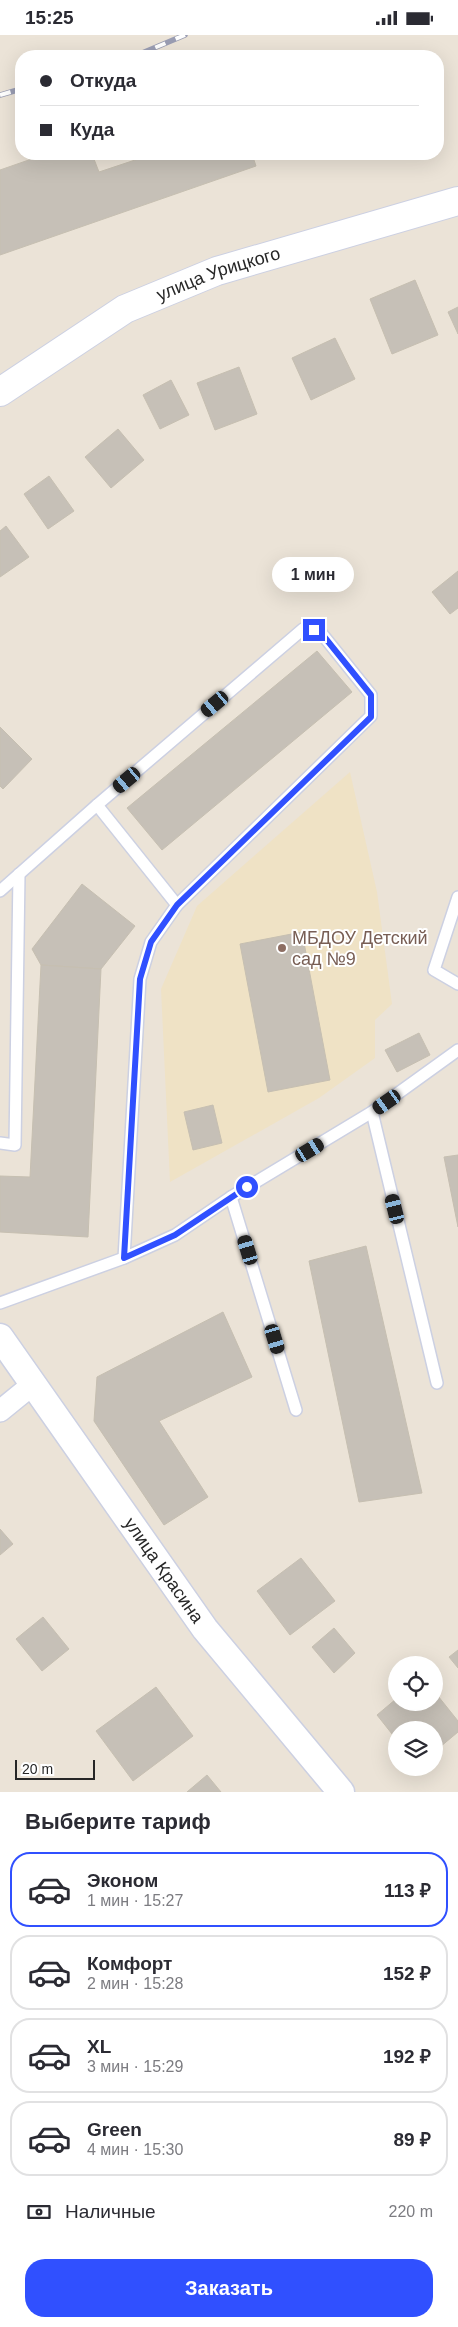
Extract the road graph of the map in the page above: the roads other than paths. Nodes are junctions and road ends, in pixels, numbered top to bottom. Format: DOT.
graph roads {
  1 [pos="458,201"];
  2 [pos="0,392"];
  3 [pos="97,805"];
  4 [pos="19,874"];
  5 [pos="0,891"];
  6 [pos="458,897"];
  7 [pos="177,905"];
  8 [pos="458,984"];
  9 [pos="458,1050"];
  10 [pos="372,1112"];
  11 [pos="0,1143"];
  12 [pos="232,1197"];
  13 [pos="124,1258"];
  14 [pos="0,1303"];
  15 [pos="0,1337"];
  16 [pos="437,1383"];
  17 [pos="32,1385"];
  18 [pos="0,1411"];
  19 [pos="296,1411"];
  20 [pos="341,1792"];
  1 -- 2 [label="main road, улица Урицкого"];
  3 -- 4 [label="lane"];
  3 -- 7 [label="lane"];
  3 -- 7 [label="lane"];
  4 -- 5 [label="lane"];
  4 -- 11 [label="lane"];
  6 -- 8 [label="lane"];
  7 -- 13 [label="lane"];
  9 -- 10 [label="lane"];
  10 -- 12 [label="lane"];
  10 -- 16 [label="lane"];
  12 -- 13 [label="lane"];
  12 -- 19 [label="lane"];
  13 -- 14 [label="lane"];
  15 -- 17 [label="street, улица Красина"];
  17 -- 18 [label="street"];
  17 -- 20 [label="street, улица Красина"];
}
